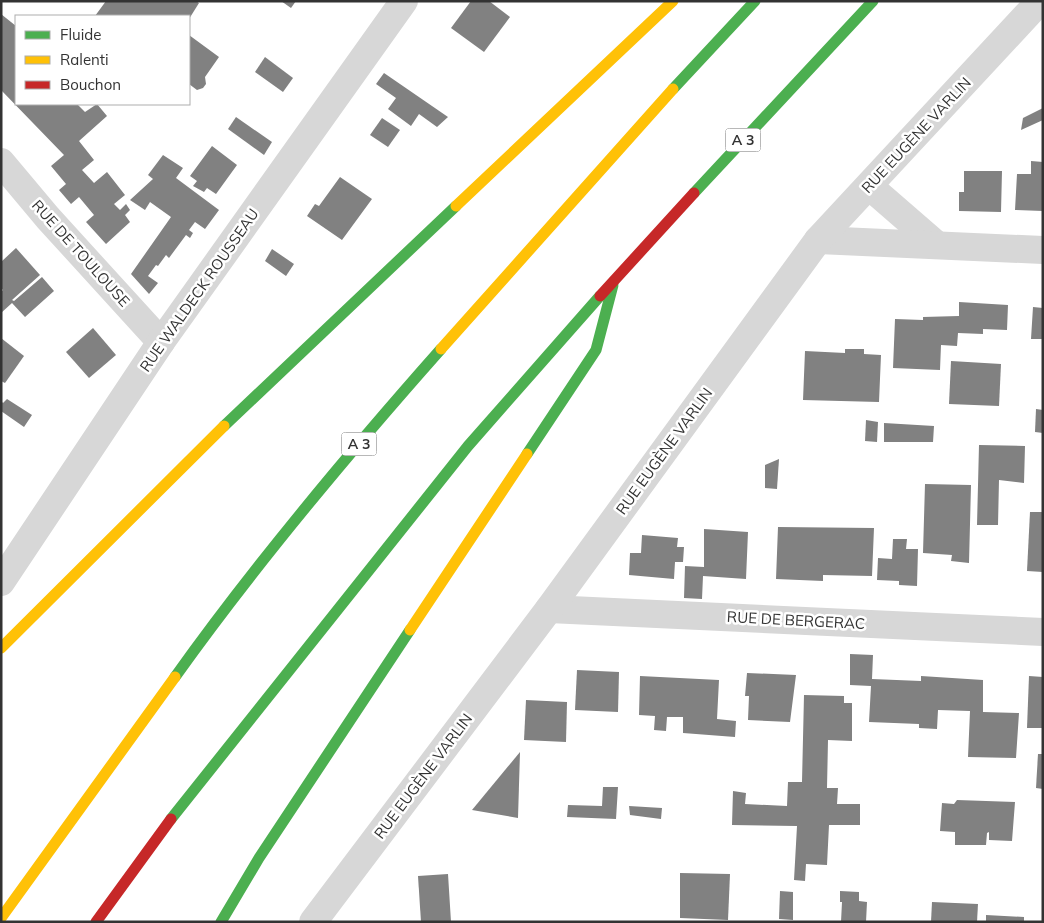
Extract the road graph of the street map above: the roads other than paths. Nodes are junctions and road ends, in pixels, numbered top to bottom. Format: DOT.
graph roads {
  1 [pos="404,1"];
  2 [pos="673,1"];
  3 [pos="755,1"];
  4 [pos="873,1"];
  5 [pos="1040,1"];
  6 [pos="1,162"];
  7 [pos="869,186"];
  8 [pos="818,240"];
  9 [pos="937,245"];
  10 [pos="1043,250"];
  11 [pos="614,280"];
  12 [pos="161,342"];
  13 [pos="1,582"];
  14 [pos="549,608"];
  15 [pos="1043,632"];
  16 [pos="1,648"];
  17 [pos="1,918"];
  18 [pos="96,922"];
  19 [pos="220,922"];
  20 [pos="313,922"];
  1 -- 12 [label="street, RUE WALDECK ROUSSEAU"];
  2 -- 16 [label="highway"];
  3 -- 17 [label="highway, A 3"];
  4 -- 11 [label="highway, A 3"];
  5 -- 7 [label="street, RUE EUGÈNE VARLIN"];
  6 -- 12 [label="street, RUE DE TOULOUSE"];
  7 -- 8 [label="street, RUE EUGÈNE VARLIN"];
  7 -- 9 [label="street"];
  8 -- 9 [label="street"];
  8 -- 14 [label="street, RUE EUGÈNE VARLIN"];
  9 -- 10 [label="street"];
  11 -- 18 [label="highway, A 3"];
  11 -- 19 [label="highway"];
  12 -- 13 [label="street, RUE WALDECK ROUSSEAU"];
  14 -- 15 [label="street, RUE DE BERGERAC"];
  14 -- 20 [label="street, RUE EUGÈNE VARLIN"];
}
